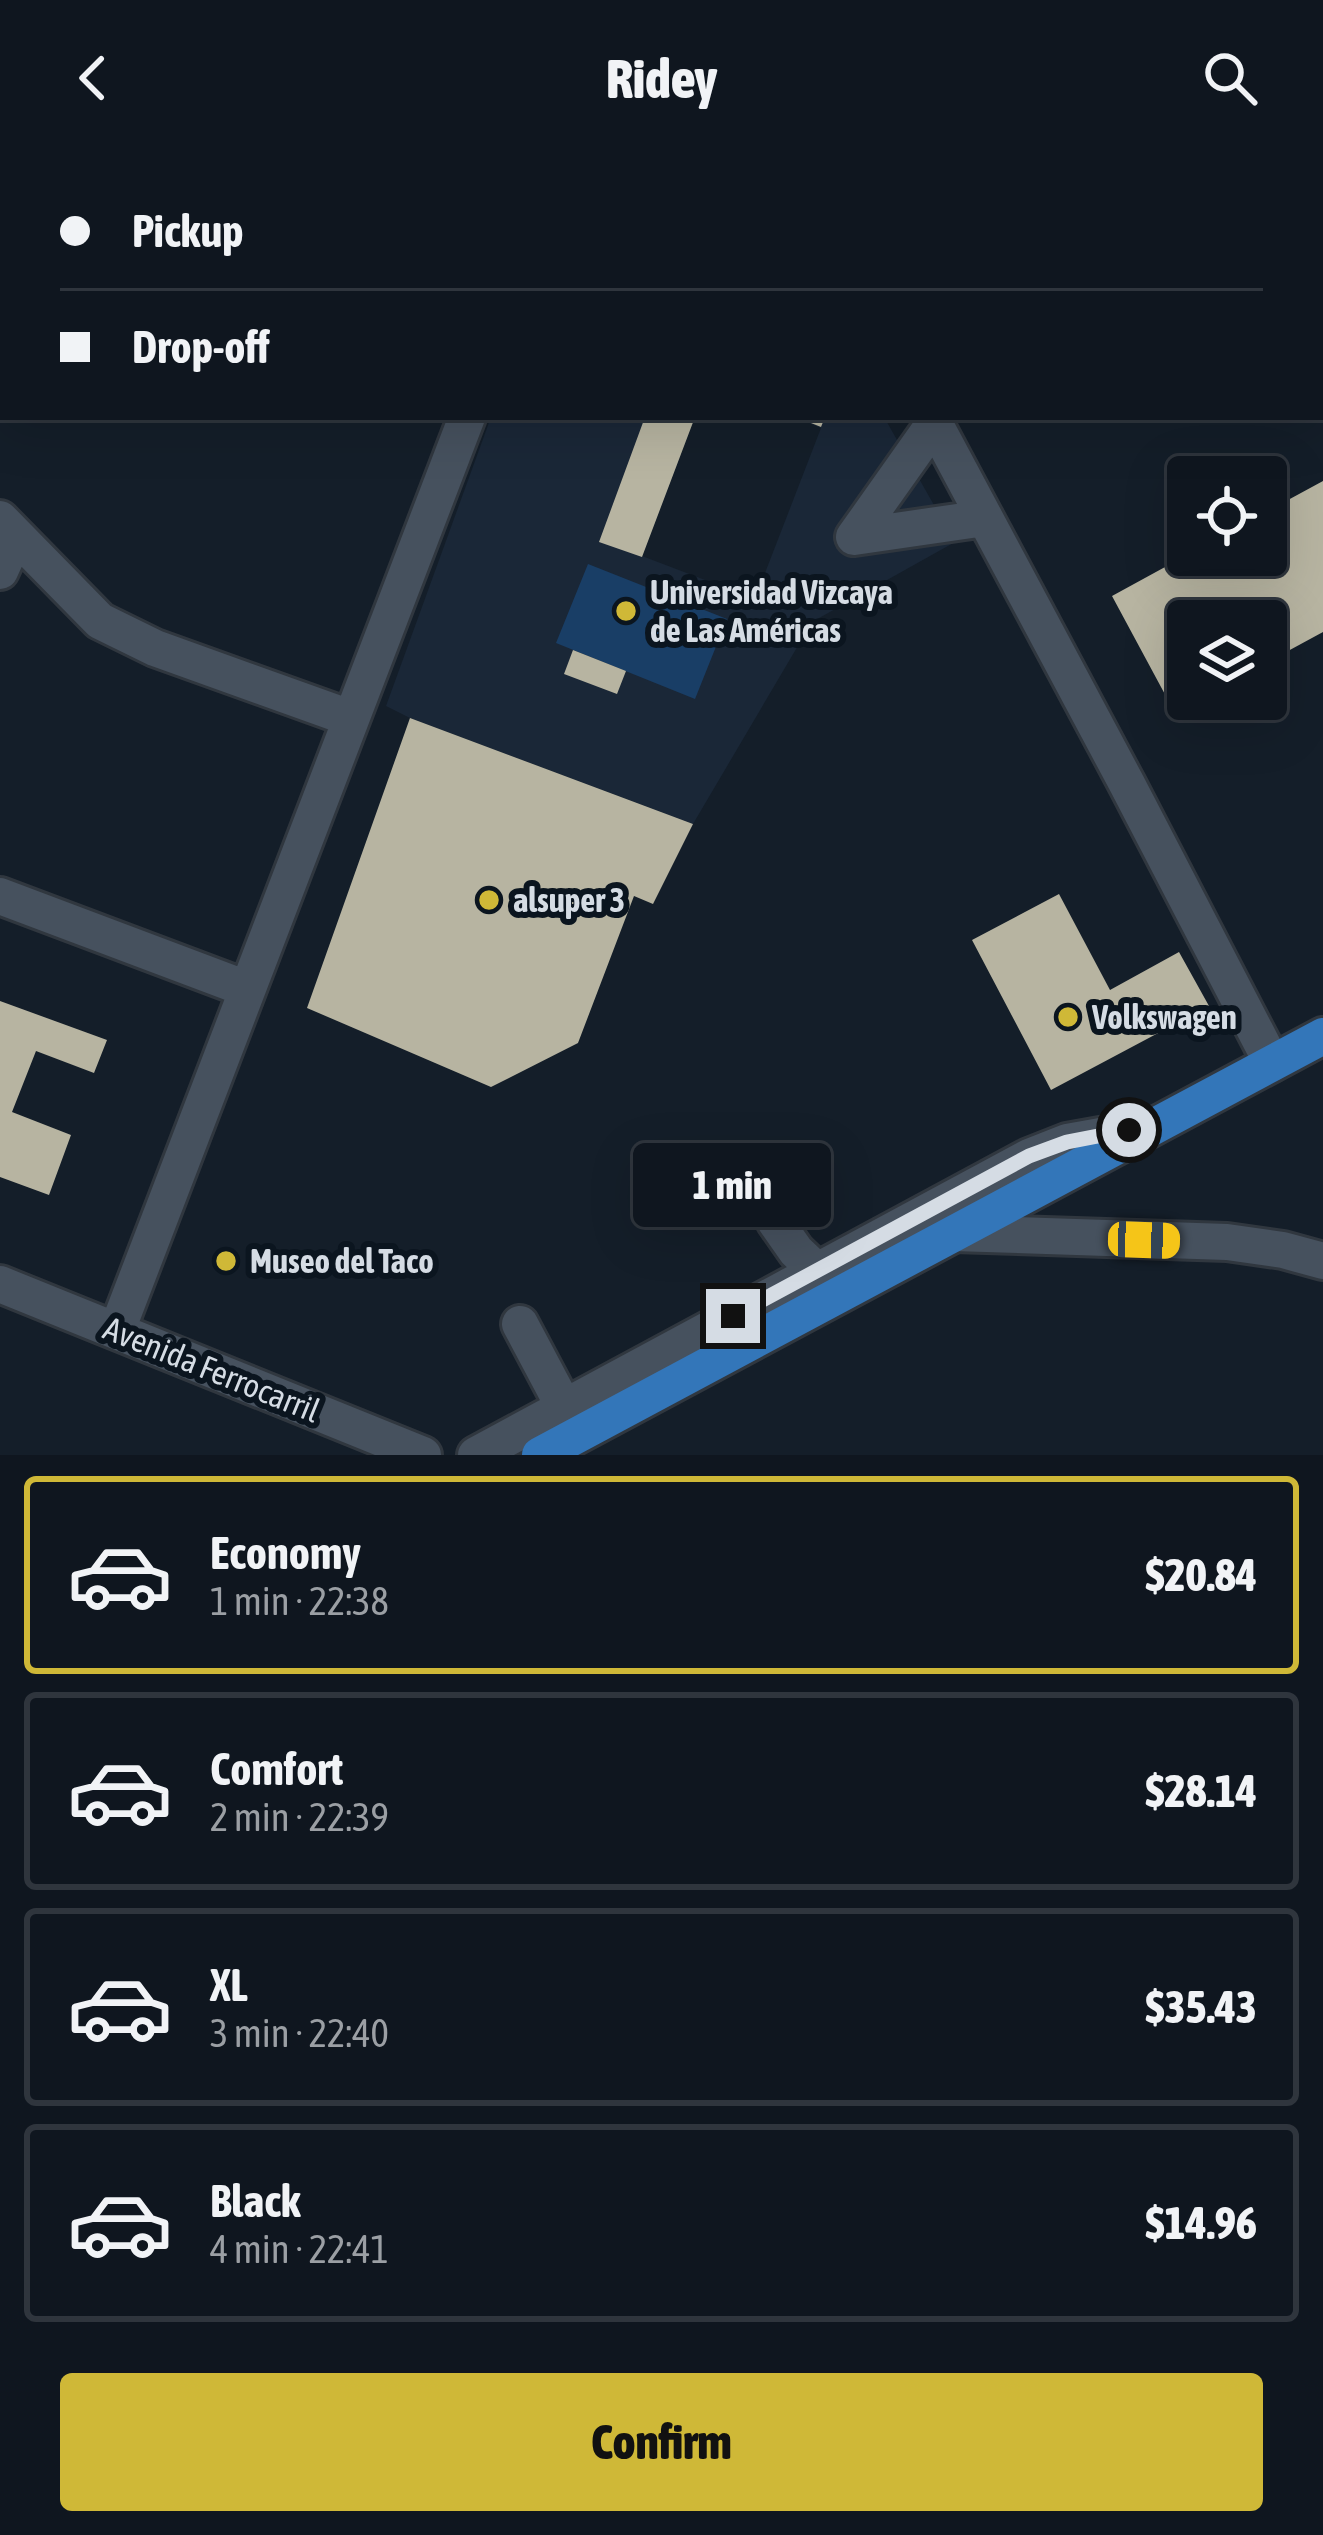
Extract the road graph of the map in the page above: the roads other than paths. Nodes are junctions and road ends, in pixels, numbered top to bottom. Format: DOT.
graph roads {
  1 [pos="465,420"];
  2 [pos="933,420"];
  3 [pos="985,518"];
  4 [pos="8,527"];
  5 [pos="0,571"];
  6 [pos="350,718"];
  7 [pos="0,896"];
  8 [pos="247,989"];
  9 [pos="1323,1036"];
  10 [pos="1272,1063"];
  11 [pos="1155,1126"];
  12 [pos="775,1221"];
  13 [pos="954,1234"];
  14 [pos="1323,1262"];
  15 [pos="817,1271"];
  16 [pos="0,1284"];
  17 [pos="520,1324"];
  18 [pos="117,1330"];
  19 [pos="564,1407"];
  20 [pos="423,1455"];
  21 [pos="476,1455"];
  22 [pos="540,1455"];
  1 -- 6 [label="street"];
  2 -- 3 [label="street"];
  2 -- 3 [label="street"];
  3 -- 10 [label="street"];
  4 -- 5 [label="street"];
  4 -- 6 [label="street"];
  6 -- 8 [label="street"];
  7 -- 8 [label="street"];
  8 -- 18 [label="street"];
  9 -- 10 [label="main road"];
  10 -- 11 [label="main road"];
  11 -- 13 [label="main road"];
  11 -- 15 [label="street"];
  12 -- 15 [label="street"];
  13 -- 14 [label="street"];
  13 -- 22 [label="main road"];
  15 -- 19 [label="street"];
  16 -- 18 [label="street, Avenida Ferrocarril"];
  17 -- 19 [label="street"];
  18 -- 20 [label="street, Avenida Ferrocarril"];
  19 -- 21 [label="street"];
}
